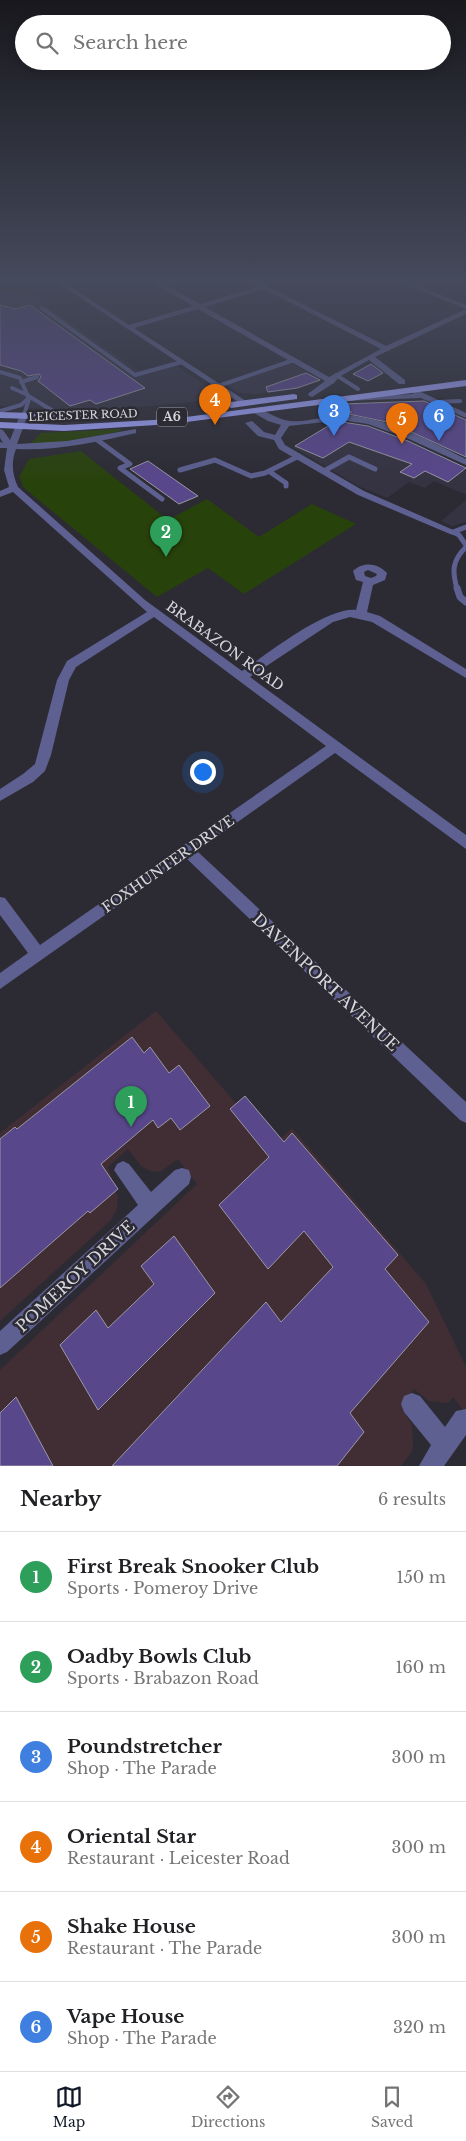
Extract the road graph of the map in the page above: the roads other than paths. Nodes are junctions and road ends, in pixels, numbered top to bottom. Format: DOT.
graph roads {
  1 [pos="96,347"];
  2 [pos="160,347"];
  3 [pos="271,347"];
  4 [pos="383,347"];
  5 [pos="389,347"];
  6 [pos="386,349"];
  7 [pos="370,357"];
  8 [pos="294,360"];
  9 [pos="182,362"];
  10 [pos="0,372"];
  11 [pos="466,376"];
  12 [pos="37,377"];
  13 [pos="334,378"];
  14 [pos="21,382"];
  15 [pos="466,384"];
  16 [pos="404,385"];
  17 [pos="218,386"];
  18 [pos="12,388"];
  19 [pos="358,389"];
  20 [pos="312,395"];
  21 [pos="29,396"];
  22 [pos="423,396"];
  23 [pos="336,398"];
  24 [pos="436,402"];
  25 [pos="460,402"];
  26 [pos="243,403"];
  27 [pos="0,411"];
  28 [pos="257,412"];
  29 [pos="0,415"];
  30 [pos="466,416"];
  31 [pos="23,417"];
  32 [pos="65,417"];
  33 [pos="85,418"];
  34 [pos="0,420"];
  35 [pos="154,423"];
  36 [pos="249,423"];
  37 [pos="0,425"];
  38 [pos="285,425"];
  39 [pos="19,428"];
  40 [pos="133,431"];
  41 [pos="0,432"];
  42 [pos="277,438"];
  43 [pos="96,439"];
  44 [pos="5,446"];
  45 [pos="299,456"];
  46 [pos="466,462"];
  47 [pos="376,469"];
  48 [pos="180,470"];
  49 [pos="324,471"];
  50 [pos="270,472"];
  51 [pos="286,486"];
  52 [pos="14,488"];
  53 [pos="0,494"];
  54 [pos="162,499"];
  55 [pos="466,527"];
  56 [pos="453,532"];
  57 [pos="466,546"];
  58 [pos="368,582"];
  59 [pos="466,602"];
  60 [pos="154,612"];
  61 [pos="361,614"];
  62 [pos="466,674"];
  63 [pos="242,677"];
  64 [pos="335,746"];
  65 [pos="0,796"];
  66 [pos="466,843"];
  67 [pos="186,850"];
  68 [pos="0,903"];
  69 [pos="38,955"];
  70 [pos="0,982"];
  71 [pos="466,1114"];
  72 [pos="124,1170"];
  73 [pos="182,1177"];
  74 [pos="150,1206"];
  75 [pos="0,1345"];
  76 [pos="412,1404"];
  77 [pos="464,1419"];
  78 [pos="445,1444"];
  79 [pos="430,1466"];
  1 -- 9 [label="lane"];
  2 -- 9 [label="street"];
  3 -- 8 [label="street"];
  4 -- 6 [label="street"];
  5 -- 6 [label="street"];
  6 -- 7 [label="street"];
  7 -- 13 [label="street"];
  7 -- 16 [label="street"];
  8 -- 13 [label="street"];
  8 -- 17 [label="lane"];
  9 -- 17 [label="street"];
  10 -- 14 [label="lane"];
  11 -- 16 [label="highway, A6"];
  12 -- 14 [label="lane"];
  13 -- 19 [label="lane"];
  13 -- 20 [label="street"];
  14 -- 21 [label="lane"];
  15 -- 16 [label="highway, A6"];
  16 -- 19 [label="highway, A6"];
  16 -- 22 [label="street"];
  16 -- 23 [label="highway, A6"];
  17 -- 26 [label="street"];
  18 -- 21 [label="lane"];
  19 -- 20 [label="highway, A6"];
  20 -- 26 [label="highway, A6"];
  21 -- 27 [label="lane"];
  21 -- 31 [label="lane"];
  21 -- 32 [label="lane"];
  22 -- 23 [label="street"];
  22 -- 24 [label="street"];
  23 -- 26 [label="highway, A6"];
  23 -- 28 [label="highway, A6"];
  24 -- 25 [label="lane"];
  24 -- 30 [label="street"];
  26 -- 28 [label="highway"];
  26 -- 33 [label="highway, LEICESTER ROAD / A6"];
  28 -- 33 [label="highway, A6"];
  28 -- 35 [label="highway, LEICESTER ROAD / A6"];
  28 -- 38 [label="street"];
  29 -- 31 [label="highway, LEICESTER ROAD / A6"];
  31 -- 32 [label="highway, LEICESTER ROAD / A6"];
  31 -- 35 [label="highway, A6"];
  31 -- 39 [label="street, BRABAZON ROAD"];
  32 -- 33 [label="highway, LEICESTER ROAD / A6"];
  34 -- 39 [label="highway, A6"];
  35 -- 39 [label="highway, LEICESTER ROAD / A6"];
  36 -- 42 [label="street"];
  37 -- 39 [label="highway, LEICESTER ROAD / A6"];
  38 -- 42 [label="street"];
  38 -- 46 [label="street"];
  39 -- 44 [label="street, BRABAZON ROAD"];
  40 -- 43 [label="street"];
  41 -- 44 [label="street"];
  42 -- 45 [label="street"];
  43 -- 44 [label="street"];
  43 -- 54 [label="lane"];
  44 -- 52 [label="street, BRABAZON ROAD"];
  45 -- 49 [label="street"];
  45 -- 50 [label="lane"];
  47 -- 49 [label="lane"];
  48 -- 50 [label="lane"];
  49 -- 56 [label="street"];
  50 -- 51 [label="lane"];
  52 -- 53 [label="street"];
  52 -- 60 [label="street, BRABAZON ROAD"];
  55 -- 56 [label="lane"];
  56 -- 57 [label="lane"];
  57 -- 59 [label="lane"];
  58 -- 61 [label="street"];
  60 -- 63 [label="street, BRABAZON ROAD"];
  60 -- 65 [label="street"];
  61 -- 62 [label="street"];
  61 -- 63 [label="street"];
  63 -- 64 [label="street, BRABAZON ROAD"];
  64 -- 66 [label="street, BRABAZON ROAD"];
  64 -- 67 [label="street, FOXHUNTER DRIVE"];
  67 -- 69 [label="street, FOXHUNTER DRIVE"];
  67 -- 71 [label="street, DAVENPORT AVENUE"];
  68 -- 69 [label="street"];
  69 -- 70 [label="street, FOXHUNTER DRIVE"];
  72 -- 74 [label="street"];
  73 -- 74 [label="street, POMEROY DRIVE"];
  74 -- 75 [label="street, POMEROY DRIVE"];
  76 -- 78 [label="street"];
  77 -- 78 [label="street"];
  78 -- 79 [label="street"];
}
